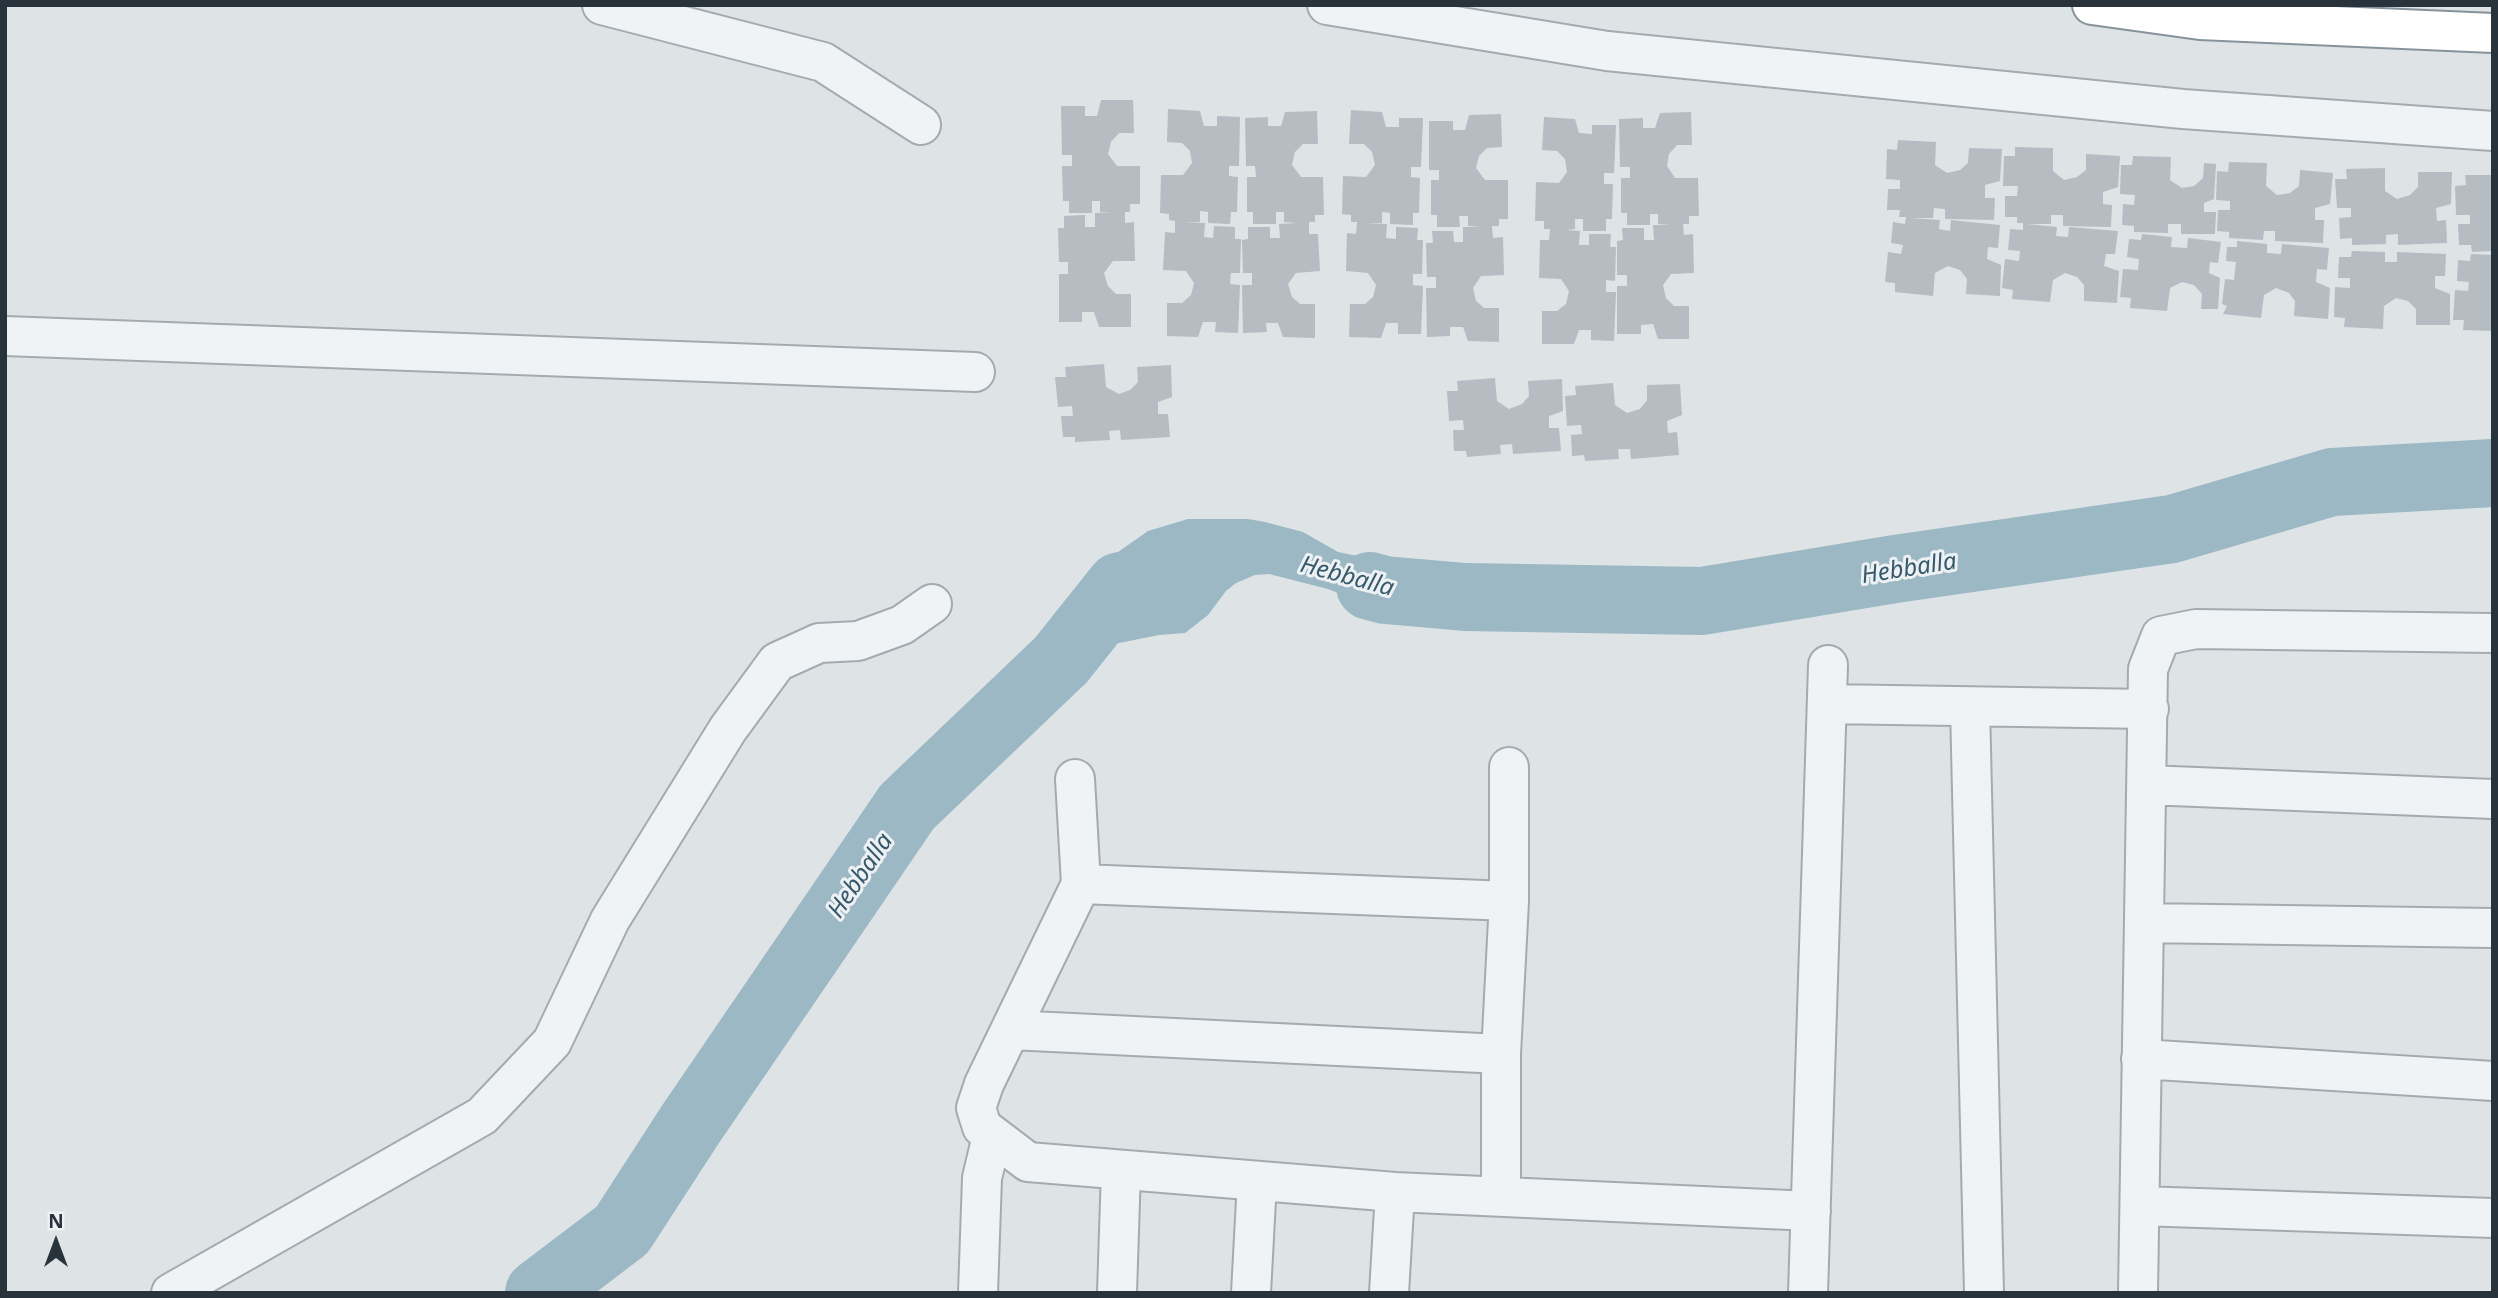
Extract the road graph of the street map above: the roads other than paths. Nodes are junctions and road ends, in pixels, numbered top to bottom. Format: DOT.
graph roads {
  1 [pos="602,5"];
  2 [pos="1327,5"];
  3 [pos="2092,5"];
  4 [pos="2493,33"];
  5 [pos="921,125"];
  6 [pos="2493,131"];
  7 [pos="5,336"];
  8 [pos="975,372"];
  9 [pos="932,604"];
  10 [pos="2493,633"];
  11 [pos="1828,665"];
  12 [pos="1827,704"];
  13 [pos="1970,707"];
  14 [pos="2149,709"];
  15 [pos="1509,767"];
  16 [pos="1075,779"];
  17 [pos="2147,785"];
  18 [pos="2493,799"];
  19 [pos="1081,884"];
  20 [pos="1509,901"];
  21 [pos="2145,923"];
  22 [pos="2493,928"];
  23 [pos="1010,1030"];
  24 [pos="1501,1054"];
  25 [pos="2141,1059"];
  26 [pos="2493,1081"];
  27 [pos="992,1136"];
  28 [pos="1121,1170"];
  29 [pos="1257,1181"];
  30 [pos="1395,1192"];
  31 [pos="1501,1196"];
  32 [pos="2140,1206"];
  33 [pos="1811,1211"];
  34 [pos="2493,1218"];
  35 [pos="171,1293"];
  36 [pos="978,1293"];
  37 [pos="1117,1293"];
  38 [pos="1251,1293"];
  39 [pos="1389,1293"];
  40 [pos="1808,1293"];
  41 [pos="1984,1293"];
  42 [pos="2138,1293"];
  1 -- 5 [label="street"];
  2 -- 6 [label="street"];
  3 -- 4 [label="highway"];
  7 -- 8 [label="street"];
  9 -- 35 [label="street"];
  10 -- 14 [label="street"];
  11 -- 12 [label="street"];
  12 -- 13 [label="street"];
  12 -- 33 [label="street"];
  13 -- 14 [label="street"];
  13 -- 41 [label="street"];
  14 -- 17 [label="street"];
  15 -- 20 [label="street"];
  16 -- 19 [label="street"];
  17 -- 18 [label="street"];
  17 -- 21 [label="street"];
  19 -- 20 [label="street"];
  19 -- 23 [label="street"];
  20 -- 24 [label="street"];
  21 -- 22 [label="street"];
  21 -- 25 [label="street"];
  23 -- 24 [label="street"];
  23 -- 27 [label="street"];
  24 -- 31 [label="street"];
  25 -- 26 [label="street"];
  25 -- 32 [label="street"];
  27 -- 28 [label="street"];
  27 -- 36 [label="street"];
  28 -- 29 [label="street"];
  28 -- 37 [label="street"];
  29 -- 30 [label="street"];
  29 -- 38 [label="street"];
  30 -- 31 [label="street"];
  30 -- 39 [label="street"];
  31 -- 33 [label="street"];
  32 -- 34 [label="street"];
  32 -- 42 [label="street"];
  33 -- 40 [label="street"];
}
